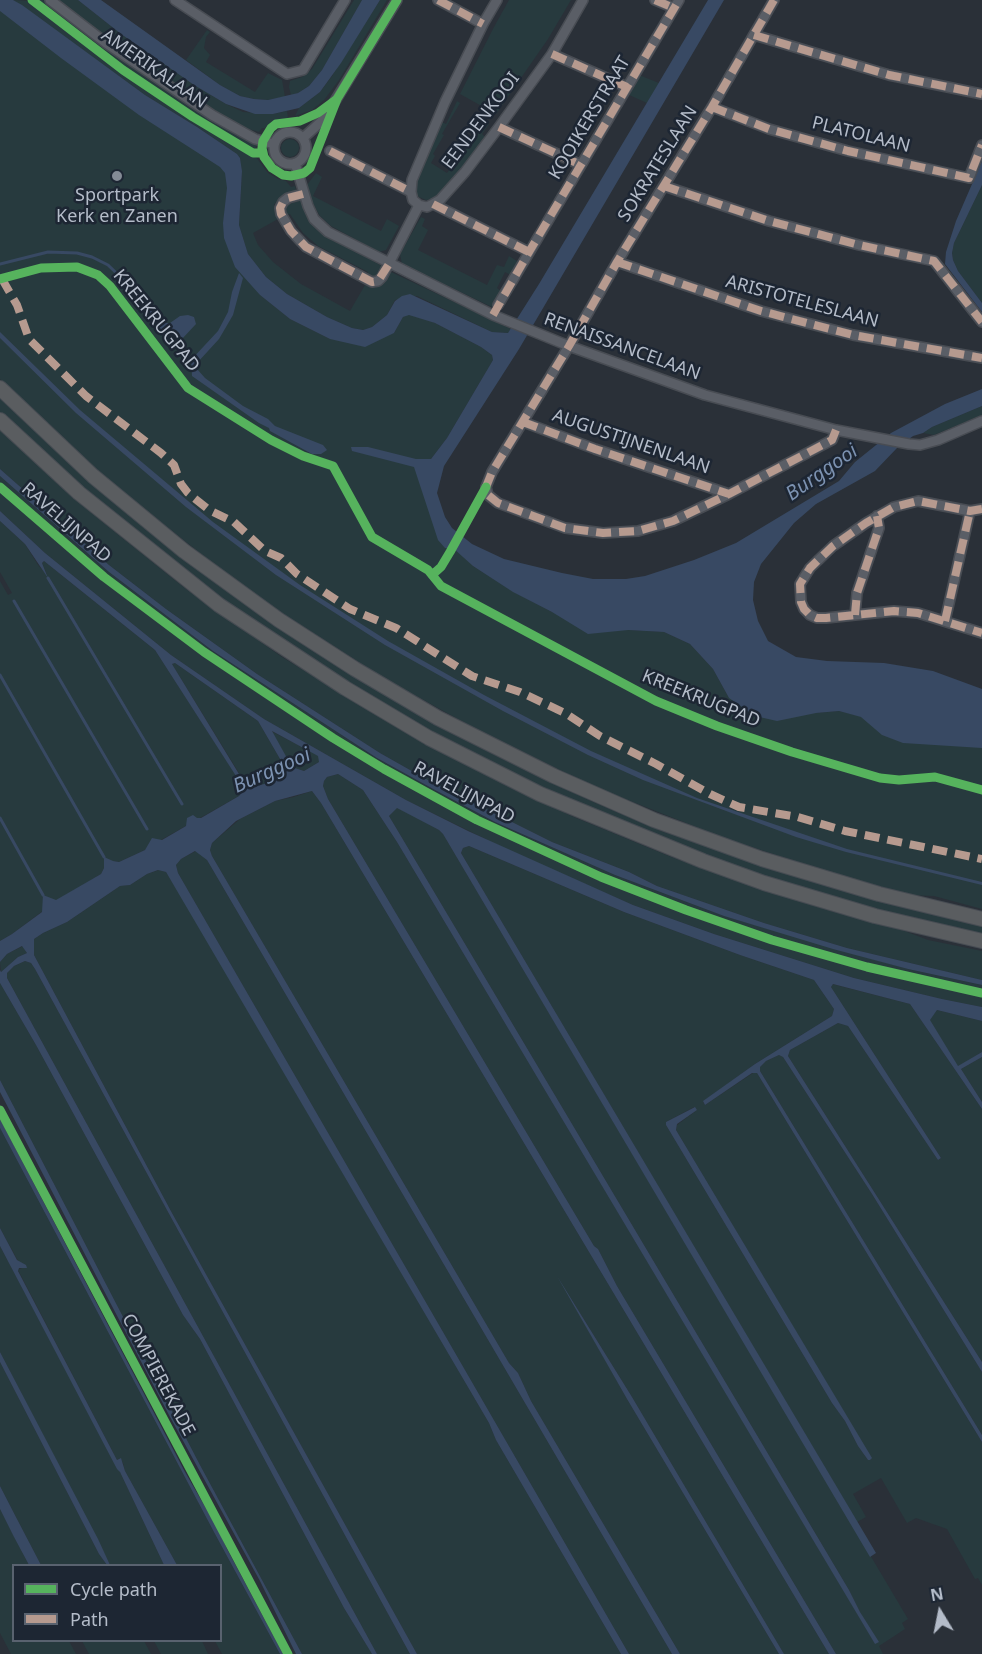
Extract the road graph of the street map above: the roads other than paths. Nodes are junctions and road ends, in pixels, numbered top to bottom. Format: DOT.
graph roads {
  1 [pos="50,0"];
  2 [pos="175,0"];
  3 [pos="345,0"];
  4 [pos="397,0"];
  5 [pos="438,0"];
  6 [pos="497,0"];
  7 [pos="583,0"];
  8 [pos="656,0"];
  9 [pos="774,0"];
  10 [pos="676,4"];
  11 [pos="483,24"];
  12 [pos="754,34"];
  13 [pos="552,54"];
  14 [pos="627,87"];
  15 [pos="982,94"];
  16 [pos="712,107"];
  17 [pos="499,127"];
  18 [pos="303,138"];
  19 [pos="274,144"];
  20 [pos="982,145"];
  21 [pos="330,151"];
  22 [pos="295,164"];
  23 [pos="581,165"];
  24 [pos="664,186"];
  25 [pos="411,192"];
  26 [pos="303,194"];
  27 [pos="433,204"];
  28 [pos="419,206"];
  29 [pos="529,252"];
  30 [pos="617,262"];
  31 [pos="389,264"];
  32 [pos="498,305"];
  33 [pos="982,322"];
  34 [pos="569,346"];
  35 [pos="982,358"];
  36 [pos="0,388"];
  37 [pos="0,420"];
  38 [pos="982,421"];
  39 [pos="523,422"];
  40 [pos="836,430"];
  41 [pos="729,494"];
  42 [pos="982,509"];
  43 [pos="970,511"];
  44 [pos="877,516"];
  45 [pos="855,615"];
  46 [pos="945,621"];
  47 [pos="982,633"];
  48 [pos="982,919"];
  49 [pos="982,940"];
  1 -- 19 [label="street, AMERIKALAAN"];
  2 -- 3 [label="street"];
  4 -- 18 [label="street"];
  5 -- 11 [label="street"];
  6 -- 11 [label="street, EENDENKOOI"];
  7 -- 13 [label="street, EENDENKOOI"];
  8 -- 10 [label="street"];
  9 -- 12 [label="street, SOKRATESLAAN"];
  10 -- 14 [label="street, KOOIKERSTRAAT"];
  11 -- 25 [label="street, EENDENKOOI"];
  12 -- 15 [label="street"];
  12 -- 16 [label="street, SOKRATESLAAN"];
  13 -- 14 [label="street"];
  13 -- 17 [label="street, EENDENKOOI"];
  14 -- 23 [label="street, KOOIKERSTRAAT"];
  16 -- 20 [label="street, PLATOLAAN"];
  16 -- 24 [label="street, SOKRATESLAAN"];
  17 -- 23 [label="street"];
  17 -- 27 [label="street, EENDENKOOI"];
  18 -- 19 [label="street"];
  18 -- 22 [label="street"];
  19 -- 22 [label="street"];
  21 -- 25 [label="street"];
  22 -- 26 [label="street, RENAISSANCELAAN"];
  23 -- 29 [label="street, KOOIKERSTRAAT"];
  24 -- 30 [label="street, SOKRATESLAAN"];
  24 -- 33 [label="street"];
  25 -- 28 [label="street"];
  26 -- 31 [label="street, RENAISSANCELAAN"];
  26 -- 31 [label="street"];
  27 -- 28 [label="street"];
  27 -- 29 [label="street"];
  28 -- 31 [label="street"];
  29 -- 32 [label="street, KOOIKERSTRAAT"];
  30 -- 34 [label="street, SOKRATESLAAN"];
  30 -- 35 [label="street, ARISTOTELESLAAN"];
  31 -- 34 [label="street, RENAISSANCELAAN"];
  34 -- 39 [label="street, AUGUSTIJNENLAAN"];
  34 -- 40 [label="street, RENAISSANCELAAN"];
  36 -- 48 [label="highway"];
  37 -- 49 [label="highway"];
  38 -- 40 [label="street, RENAISSANCELAAN"];
  39 -- 41 [label="street, AUGUSTIJNENLAAN"];
  39 -- 41 [label="street, AUGUSTIJNENLAAN"];
  40 -- 41 [label="street, AUGUSTIJNENLAAN"];
  42 -- 43 [label="street"];
  43 -- 44 [label="street"];
  43 -- 46 [label="street"];
  44 -- 45 [label="street"];
  44 -- 45 [label="street"];
  45 -- 46 [label="street"];
  46 -- 47 [label="street"];
}
